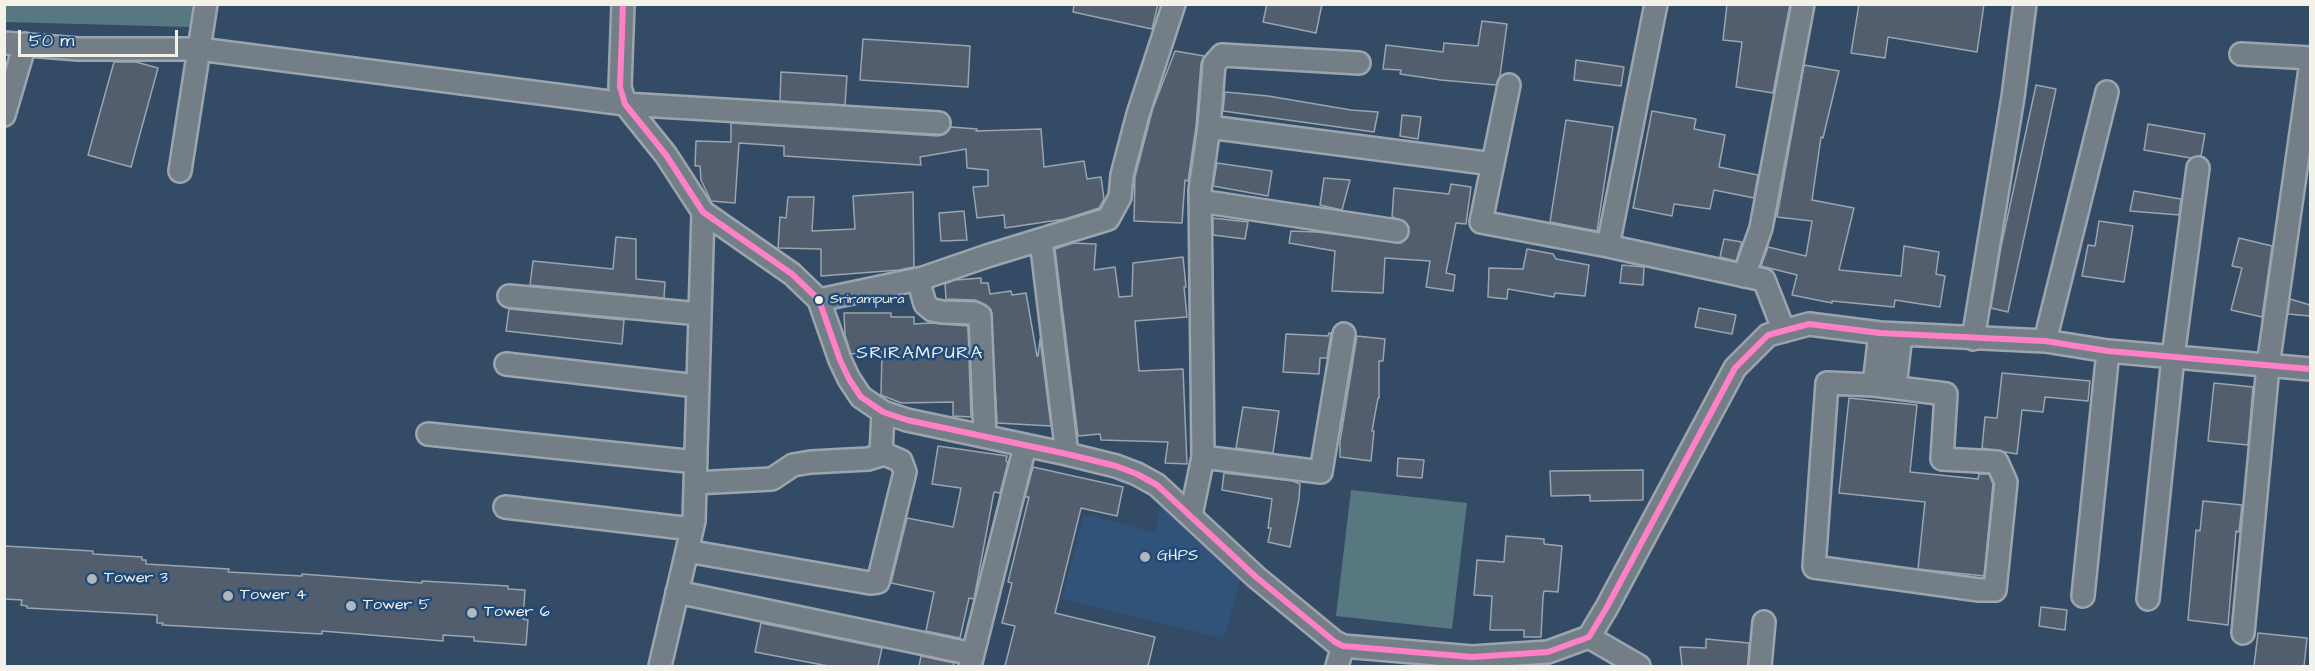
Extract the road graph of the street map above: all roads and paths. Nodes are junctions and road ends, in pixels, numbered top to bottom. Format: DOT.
graph roads {
  1 [pos="206,4"];
  2 [pos="623,4"];
  3 [pos="1174,4"];
  4 [pos="1656,4"];
  5 [pos="1803,4"];
  6 [pos="2025,4"];
  7 [pos="15,44"];
  8 [pos="199,49"];
  9 [pos="2241,54"];
  10 [pos="2310,58"];
  11 [pos="1359,63"];
  12 [pos="2310,69"];
  13 [pos="1509,85"];
  14 [pos="2107,92"];
  15 [pos="625,104"];
  16 [pos="4,115"];
  17 [pos="939,123"];
  18 [pos="1209,127"];
  19 [pos="1493,164"];
  20 [pos="2198,168"];
  21 [pos="180,171"];
  22 [pos="1200,201"];
  23 [pos="703,212"];
  24 [pos="1397,231"];
  25 [pos="1041,240"];
  26 [pos="1608,246"];
  27 [pos="1744,276"];
  28 [pos="918,279"];
  29 [pos="509,297"];
  30 [pos="819,300"];
  31 [pos="700,314"];
  32 [pos="1784,331"];
  33 [pos="1880,333"];
  34 [pos="1344,334"];
  35 [pos="1901,334"];
  36 [pos="1973,339"];
  37 [pos="2045,341"];
  38 [pos="2108,351"];
  39 [pos="2173,357"];
  40 [pos="506,364"];
  41 [pos="2268,366"];
  42 [pos="2310,369"];
  43 [pos="1874,385"];
  44 [pos="697,386"];
  45 [pos="1895,387"];
  46 [pos="883,412"];
  47 [pos="428,434"];
  48 [pos="985,436"];
  49 [pos="1025,446"];
  50 [pos="1067,454"];
  51 [pos="881,455"];
  52 [pos="1203,457"];
  53 [pos="696,473"];
  54 [pos="505,507"];
  55 [pos="1191,515"];
  56 [pos="692,529"];
  57 [pos="687,551"];
  58 [pos="677,592"];
  59 [pos="2084,596"];
  60 [pos="2148,599"];
  61 [pos="1764,622"];
  62 [pos="2243,633"];
  63 [pos="1589,637"];
  64 [pos="1340,656"];
  65 [pos="972,660"];
  66 [pos="660,666"];
  67 [pos="1639,666"];
  68 [pos="1761,666"];
  1 -- 8 [label="street"];
  2 -- 15 [label="street"];
  3 -- 25 [label="street"];
  4 -- 26 [label="street"];
  5 -- 27 [label="street"];
  6 -- 36 [label="street"];
  7 -- 8 [label="street"];
  7 -- 16 [label="street"];
  8 -- 15 [label="street"];
  8 -- 21 [label="street"];
  9 -- 10 [label="street"];
  11 -- 18 [label="street"];
  12 -- 41 [label="street"];
  13 -- 19 [label="street"];
  14 -- 37 [label="street"];
  15 -- 17 [label="street"];
  15 -- 23 [label="street"];
  18 -- 19 [label="street"];
  18 -- 22 [label="street"];
  19 -- 26 [label="street"];
  20 -- 39 [label="street"];
  22 -- 24 [label="street"];
  22 -- 52 [label="street"];
  23 -- 30 [label="street"];
  23 -- 31 [label="street"];
  25 -- 28 [label="street"];
  25 -- 50 [label="street"];
  26 -- 27 [label="street"];
  27 -- 32 [label="street"];
  28 -- 30 [label="street"];
  28 -- 48 [label="street"];
  29 -- 31 [label="street"];
  30 -- 46 [label="street"];
  31 -- 44 [label="street"];
  32 -- 33 [label="street"];
  32 -- 63 [label="street"];
  33 -- 35 [label="street"];
  33 -- 43 [label="street"];
  34 -- 52 [label="street"];
  35 -- 36 [label="street"];
  35 -- 45 [label="street"];
  36 -- 37 [label="street"];
  37 -- 38 [label="street"];
  38 -- 39 [label="street"];
  38 -- 59 [label="street"];
  39 -- 41 [label="street"];
  39 -- 60 [label="street"];
  40 -- 44 [label="street"];
  41 -- 42 [label="street"];
  41 -- 62 [label="street"];
  43 -- 45 [label="street"];
  43 -- 45 [label="street"];
  44 -- 53 [label="street"];
  46 -- 48 [label="street"];
  46 -- 51 [label="street"];
  47 -- 53 [label="street"];
  48 -- 49 [label="street"];
  49 -- 50 [label="street"];
  49 -- 65 [label="street"];
  50 -- 55 [label="street"];
  51 -- 53 [label="street"];
  51 -- 57 [label="street"];
  52 -- 55 [label="street"];
  53 -- 56 [label="street"];
  54 -- 56 [label="street"];
  55 -- 64 [label="street"];
  56 -- 57 [label="street"];
  57 -- 58 [label="street"];
  58 -- 65 [label="street"];
  58 -- 66 [label="street"];
  61 -- 68 [label="street"];
  63 -- 64 [label="street"];
  63 -- 67 [label="street"];
}
